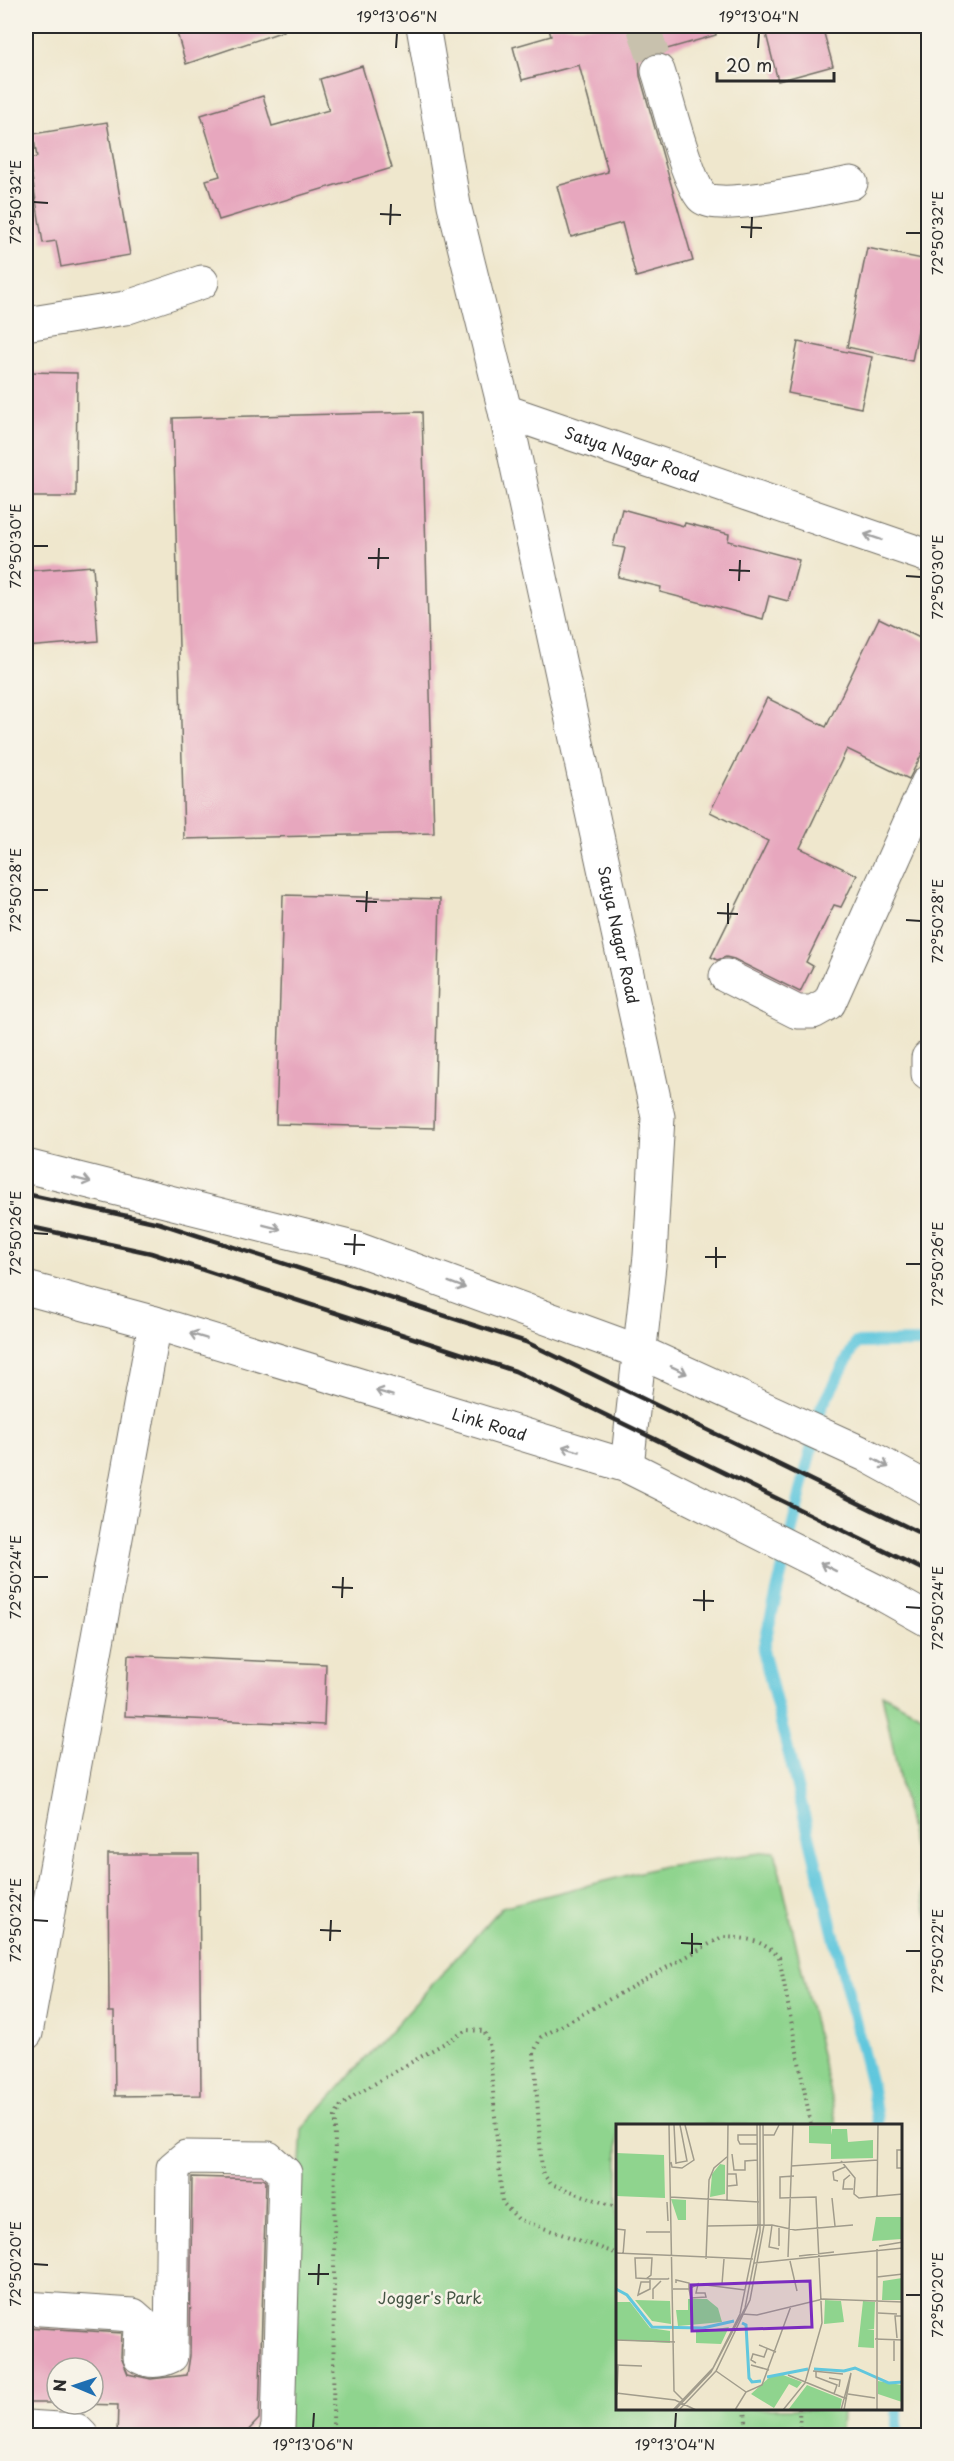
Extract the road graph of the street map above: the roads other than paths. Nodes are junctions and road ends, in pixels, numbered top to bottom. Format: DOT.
graph roads {
  1 [pos="423,26"];
  2 [pos="658,71"];
  3 [pos="851,183"];
  4 [pos="202,282"];
  5 [pos="26,324"];
  6 [pos="505,411"];
  7 [pos="928,556"];
  8 [pos="928,783"];
  9 [pos="726,976"];
  10 [pos="928,1058"];
  11 [pos="928,1074"];
  12 [pos="26,1166"];
  13 [pos="26,1288"];
  14 [pos="155,1323"];
  15 [pos="639,1352"];
  16 [pos="627,1466"];
  17 [pos="928,1489"];
  18 [pos="928,1620"];
  19 [pos="26,2033"];
  20 [pos="26,2308"];
  21 [pos="26,2427"];
  22 [pos="82,2436"];
  23 [pos="275,2436"];
  1 -- 6 [label="street, Satya Nagar Road"];
  2 -- 3 [label="street"];
  4 -- 5 [label="street"];
  7 -- 6 [label="street, Satya Nagar Road, one-way"];
  6 -- 15 [label="street, Satya Nagar Road"];
  8 -- 9 [label="street"];
  10 -- 11 [label="street"];
  12 -- 15 [label="street, one-way"];
  13 -- 14 [label="street, Link Road"];
  16 -- 14 [label="street, Link Road, one-way"];
  14 -- 19 [label="street"];
  15 -- 16 [label="street, Satya Nagar Road"];
  15 -- 17 [label="street, one-way"];
  18 -- 16 [label="street, Link Road, one-way"];
  20 -- 23 [label="street"];
  21 -- 22 [label="street"];
}
